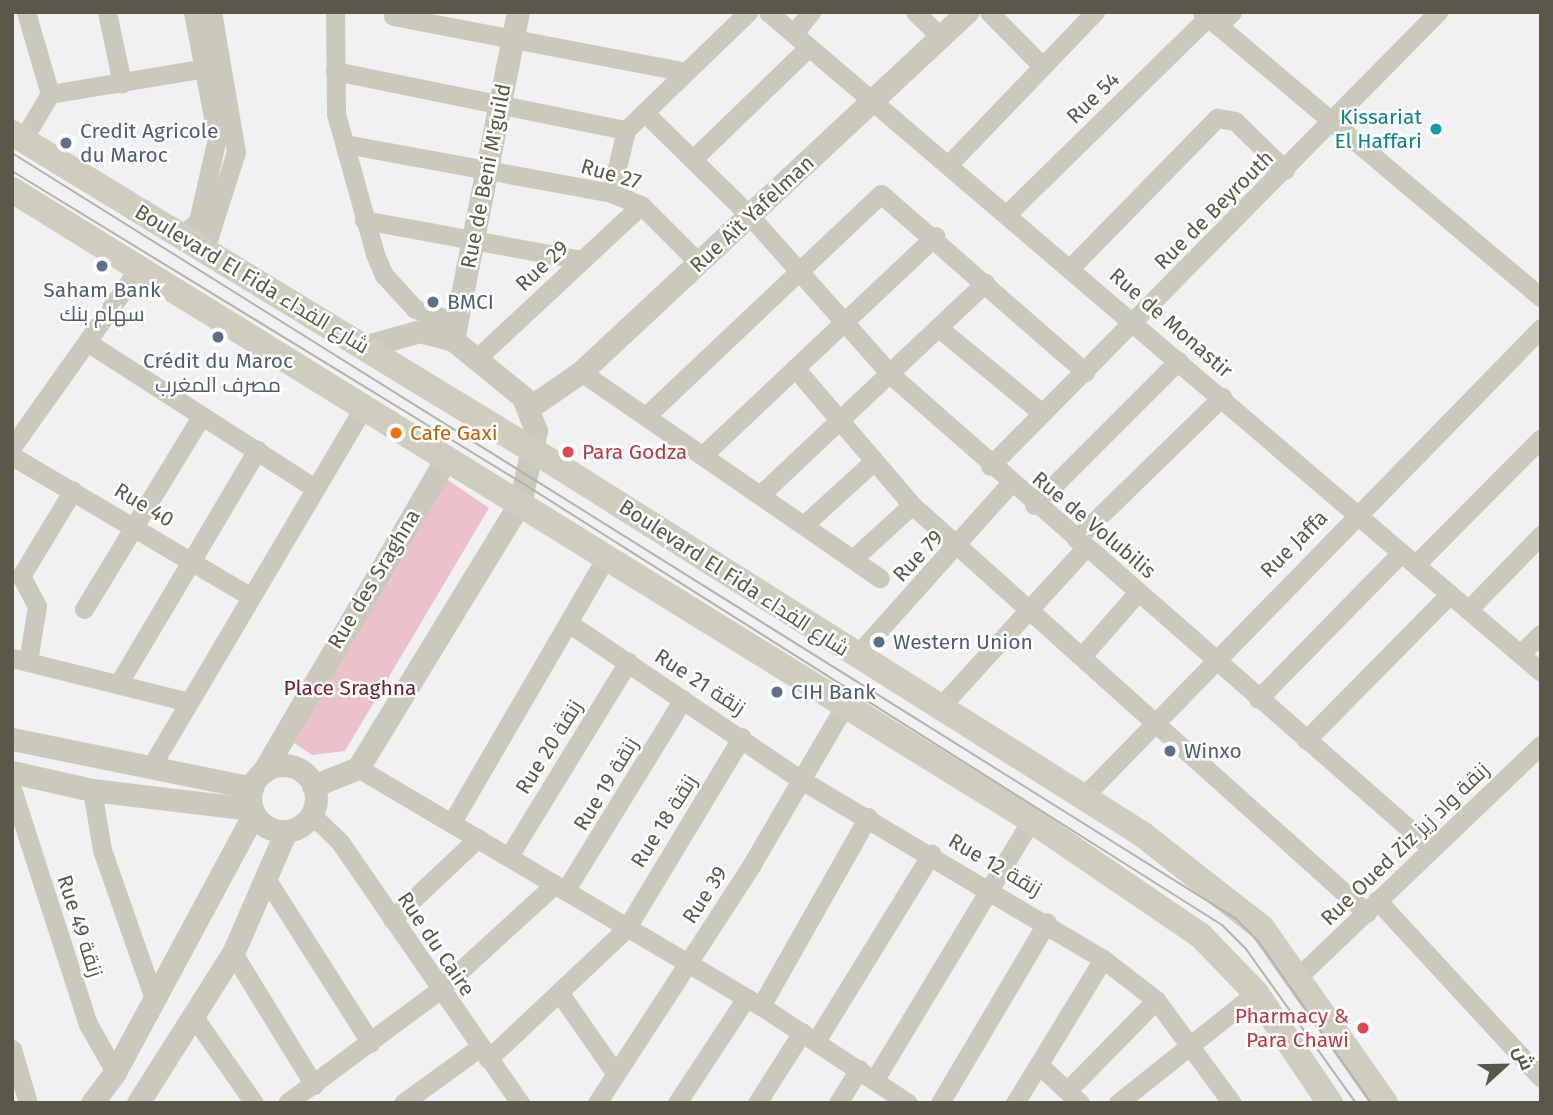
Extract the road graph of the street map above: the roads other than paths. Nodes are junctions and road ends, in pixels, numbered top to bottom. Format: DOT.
graph roads {
  1 [pos="26,12"];
  2 [pos="107,12"];
  3 [pos="193,12"];
  4 [pos="212,12"];
  5 [pos="335,12"];
  6 [pos="518,12"];
  7 [pos="748,12"];
  8 [pos="768,12"];
  9 [pos="811,12"];
  10 [pos="915,12"];
  11 [pos="967,12"];
  12 [pos="989,12"];
  13 [pos="1095,12"];
  14 [pos="1438,12"];
  15 [pos="393,16"];
  16 [pos="1215,17"];
  17 [pos="794,33"];
  18 [pos="514,35"];
  19 [pos="942,37"];
  20 [pos="12,39"];
  21 [pos="809,47"];
  22 [pos="33,51"];
  23 [pos="1041,65"];
  24 [pos="205,68"];
  25 [pos="335,71"];
  26 [pos="682,71"];
  27 [pos="122,83"];
  28 [pos="50,94"];
  29 [pos="874,101"];
  30 [pos="501,103"];
  31 [pos="645,113"];
  32 [pos="1330,123"];
  33 [pos="626,130"];
  34 [pos="18,136"];
  35 [pos="345,144"];
  36 [pos="694,158"];
  37 [pos="949,164"];
  38 [pos="488,170"];
  39 [pos="1285,170"];
  40 [pos="12,190"];
  41 [pos="611,193"];
  42 [pos="641,205"];
  43 [pos="1009,212"];
  44 [pos="750,216"];
  45 [pos="364,220"];
  46 [pos="181,236"];
  47 [pos="935,236"];
  48 [pos="474,238"];
  49 [pos="205,249"];
  50 [pos="582,260"];
  51 [pos="699,263"];
  52 [pos="1071,267"];
  53 [pos="138,270"];
  54 [pos="798,274"];
  55 [pos="985,283"];
  56 [pos="1541,297"];
  57 [pos="1134,323"];
  58 [pos="844,324"];
  59 [pos="1541,328"];
  60 [pos="940,329"];
  61 [pos="455,331"];
  62 [pos="87,342"];
  63 [pos="364,347"];
  64 [pos="475,360"];
  65 [pos="1178,361"];
  66 [pos="795,368"];
  67 [pos="581,372"];
  68 [pos="1085,372"];
  69 [pos="891,375"];
  70 [pos="1222,397"];
  71 [pos="364,406"];
  72 [pos="530,407"];
  73 [pos="1042,412"];
  74 [pos="646,416"];
  75 [pos="200,418"];
  76 [pos="840,421"];
  77 [pos="1541,438"];
  78 [pos="12,447"];
  79 [pos="257,450"];
  80 [pos="533,451"];
  81 [pos="704,454"];
  82 [pos="12,456"];
  83 [pos="445,460"];
  84 [pos="874,461"];
  85 [pos="990,466"];
  86 [pos="1010,484"];
  87 [pos="314,488"];
  88 [pos="74,490"];
  89 [pos="761,494"];
  90 [pos="520,503"];
  91 [pos="912,505"];
  92 [pos="1034,505"];
  93 [pos="1358,512"];
  94 [pos="133,523"];
  95 [pos="806,523"];
  96 [pos="1541,536"];
  97 [pos="1081,543"];
  98 [pos="958,547"];
  99 [pos="607,556"];
  100 [pos="855,556"];
  101 [pos="1409,558"];
  102 [pos="194,563"];
  103 [pos="880,578"];
  104 [pos="1138,592"];
  105 [pos="1450,594"];
  106 [pos="250,596"];
  107 [pos="1029,607"];
  108 [pos="84,609"];
  109 [pos="1468,610"];
  110 [pos="570,624"];
  111 [pos="1541,634"];
  112 [pos="1520,654"];
  113 [pos="856,656"];
  114 [pos="1082,656"];
  115 [pos="1212,659"];
  116 [pos="20,660"];
  117 [pos="628,662"];
  118 [pos="1541,672"];
  119 [pos="120,681"];
  120 [pos="683,699"];
  121 [pos="1258,699"];
  122 [pos="185,701"];
  123 [pos="940,707"];
  124 [pos="843,708"];
  125 [pos="1153,718"];
  126 [pos="742,737"];
  127 [pos="12,739"];
  128 [pos="1306,740"];
  129 [pos="1541,745"];
  130 [pos="152,765"];
  131 [pos="358,768"];
  132 [pos="12,772"];
  133 [pos="803,781"];
  134 [pos="313,786"];
  135 [pos="12,789"];
  136 [pos="92,790"];
  137 [pos="255,796"];
  138 [pos="1083,797"];
  139 [pos="312,814"];
  140 [pos="868,817"];
  141 [pos="1031,820"];
  142 [pos="452,822"];
  143 [pos="286,831"];
  144 [pos="478,838"];
  145 [pos="1430,847"];
  146 [pos="931,854"];
  147 [pos="509,856"];
  148 [pos="267,880"];
  149 [pos="989,886"];
  150 [pos="560,887"];
  151 [pos="1372,906"];
  152 [pos="392,919"];
  153 [pos="1047,922"];
  154 [pos="626,929"];
  155 [pos="233,953"];
  156 [pos="1103,959"];
  157 [pos="688,963"];
  158 [pos="1300,975"];
  159 [pos="439,990"];
  160 [pos="1256,993"];
  161 [pos="561,995"];
  162 [pos="1156,1000"];
  163 [pos="155,1001"];
  164 [pos="754,1002"];
  165 [pos="194,1017"];
  166 [pos="809,1037"];
  167 [pos="371,1043"];
  168 [pos="1191,1045"];
  169 [pos="12,1049"];
  170 [pos="484,1053"];
  171 [pos="1039,1065"];
  172 [pos="115,1072"];
  173 [pos="615,1074"];
  174 [pos="867,1074"];
  175 [pos="1541,1078"];
  176 [pos="314,1085"];
  177 [pos="1074,1097"];
  178 [pos="1122,1102"];
  179 [pos="28,1103"];
  180 [pos="92,1103"];
  181 [pos="138,1103"];
  182 [pos="254,1103"];
  183 [pos="287,1103"];
  184 [pos="403,1103"];
  185 [pos="520,1103"];
  186 [pos="597,1103"];
  187 [pos="677,1103"];
  188 [pos="757,1103"];
  189 [pos="838,1103"];
  190 [pos="908,1103"];
  191 [pos="940,1103"];
  192 [pos="1015,1103"];
  193 [pos="1231,1103"];
  194 [pos="1330,1103"];
  195 [pos="1385,1103"];
  1 -- 22 [label="street"];
  2 -- 27 [label="street"];
  3 -- 24 [label="street"];
  4 -- 49 [label="street"];
  5 -- 25 [label="street"];
  6 -- 18 [label="street, Rue de Beni M'guild"];
  7 -- 26 [label="street"];
  8 -- 17 [label="street, Rue de Monastir"];
  9 -- 17 [label="street"];
  10 -- 19 [label="street"];
  11 -- 19 [label="street, Rue Aït Yafelman"];
  12 -- 23 [label="street"];
  13 -- 23 [label="street"];
  14 -- 32 [label="street, Rue de Beyrouth"];
  15 -- 18 [label="street"];
  16 -- 32 [label="street"];
  16 -- 43 [label="street, Rue 54"];
  17 -- 21 [label="street, Rue de Monastir"];
  18 -- 26 [label="street"];
  18 -- 30 [label="street, Rue de Beni M'guild"];
  19 -- 29 [label="street, Rue Aït Yafelman"];
  20 -- 22 [label="street"];
  21 -- 29 [label="street, Rue de Monastir"];
  21 -- 36 [label="street"];
  22 -- 28 [label="street"];
  23 -- 37 [label="street"];
  24 -- 27 [label="street"];
  24 -- 46 [label="street"];
  25 -- 30 [label="street"];
  25 -- 35 [label="street"];
  26 -- 31 [label="street"];
  27 -- 28 [label="street"];
  28 -- 34 [label="street"];
  29 -- 37 [label="street, Rue de Monastir"];
  29 -- 44 [label="street, Rue Aït Yafelman"];
  30 -- 33 [label="street"];
  30 -- 38 [label="street, Rue de Beni M'guild"];
  31 -- 33 [label="street"];
  31 -- 36 [label="street, Rue de Volubilis"];
  32 -- 39 [label="street, Rue de Beyrouth"];
  32 -- 56 [label="street"];
  33 -- 41 [label="street"];
  34 -- 46 [label="main road, Boulevard El Fida شارع الفداء"];
  35 -- 38 [label="street, Rue 27"];
  35 -- 45 [label="street"];
  36 -- 44 [label="street, Rue de Volubilis"];
  37 -- 43 [label="street, Rue de Monastir"];
  38 -- 41 [label="street, Rue 27"];
  38 -- 48 [label="street, Rue de Beni M'guild"];
  39 -- 52 [label="street"];
  39 -- 57 [label="street, Rue de Beyrouth"];
  40 -- 53 [label="main road"];
  41 -- 42 [label="street, Rue 27"];
  42 -- 50 [label="street, Rue 29"];
  42 -- 51 [label="street, Rue 27"];
  43 -- 52 [label="street, Rue de Monastir"];
  44 -- 51 [label="street, Rue Aït Yafelman"];
  44 -- 54 [label="street, Rue de Volubilis"];
  45 -- 48 [label="street"];
  45 -- 61 [label="street"];
  46 -- 49 [label="main road, Boulevard El Fida شارع الفداء"];
  47 -- 54 [label="street"];
  47 -- 55 [label="street"];
  47 -- 58 [label="street"];
  48 -- 50 [label="street"];
  48 -- 61 [label="street, Rue de Beni M'guild"];
  49 -- 63 [label="main road, Boulevard El Fida شارع الفداء"];
  50 -- 64 [label="street, Rue 29"];
  51 -- 67 [label="street, Rue Aït Yafelman"];
  52 -- 57 [label="street, Rue de Monastir"];
  53 -- 62 [label="street"];
  53 -- 71 [label="main road"];
  54 -- 58 [label="street, Rue de Volubilis"];
  54 -- 74 [label="street"];
  55 -- 60 [label="street"];
  55 -- 68 [label="street"];
  57 -- 65 [label="street, Rue de Monastir"];
  57 -- 68 [label="street, Rue de Beyrouth"];
  58 -- 66 [label="street"];
  58 -- 69 [label="street, Rue de Volubilis"];
  59 -- 93 [label="street, Rue Jaffa"];
  60 -- 69 [label="street"];
  60 -- 73 [label="street"];
  61 -- 63 [label="street"];
  61 -- 64 [label="street"];
  62 -- 75 [label="street"];
  62 -- 78 [label="street"];
  63 -- 80 [label="main road, Boulevard El Fida شارع الفداء"];
  64 -- 72 [label="street"];
  65 -- 70 [label="street, Rue de Monastir"];
  65 -- 92 [label="street"];
  66 -- 76 [label="street"];
  66 -- 81 [label="street"];
  67 -- 72 [label="street, Rue Aït Yafelman"];
  67 -- 74 [label="street"];
  68 -- 73 [label="street, Rue de Beyrouth"];
  69 -- 76 [label="street"];
  69 -- 85 [label="street, Rue de Volubilis"];
  70 -- 93 [label="street, Rue de Monastir"];
  70 -- 97 [label="street"];
  71 -- 83 [label="main road"];
  71 -- 87 [label="street"];
  72 -- 80 [label="street"];
  73 -- 85 [label="street, Rue de Beyrouth"];
  74 -- 81 [label="street"];
  75 -- 79 [label="street"];
  75 -- 94 [label="street"];
  76 -- 84 [label="street"];
  76 -- 89 [label="street"];
  77 -- 101 [label="street"];
  79 -- 87 [label="street"];
  79 -- 102 [label="street"];
  80 -- 90 [label="street"];
  80 -- 113 [label="main road, Boulevard El Fida شارع الفداء"];
  81 -- 89 [label="street"];
  82 -- 88 [label="street, Rue 40"];
  83 -- 90 [label="main road"];
  83 -- 137 [label="street, Rue des Sraghna"];
  84 -- 91 [label="street"];
  84 -- 95 [label="street"];
  85 -- 86 [label="street, Rue de Volubilis"];
  86 -- 92 [label="street, Rue de Volubilis"];
  86 -- 98 [label="street, Rue 79"];
  87 -- 106 [label="street"];
  88 -- 94 [label="street, Rue 40"];
  88 -- 116 [label="street"];
  89 -- 95 [label="street"];
  90 -- 99 [label="main road"];
  90 -- 131 [label="street"];
  91 -- 98 [label="street"];
  91 -- 100 [label="street"];
  92 -- 97 [label="street, Rue de Volubilis"];
  93 -- 101 [label="street, Rue de Monastir"];
  93 -- 115 [label="street, Rue Jaffa"];
  94 -- 102 [label="street, Rue 40"];
  94 -- 108 [label="street"];
  95 -- 100 [label="street"];
  96 -- 109 [label="street"];
  97 -- 104 [label="street, Rue de Volubilis"];
  97 -- 107 [label="street"];
  98 -- 107 [label="street"];
  98 -- 113 [label="street, Rue 79"];
  99 -- 110 [label="street"];
  99 -- 124 [label="main road"];
  100 -- 103 [label="street"];
  101 -- 105 [label="street, Rue de Monastir"];
  101 -- 121 [label="street"];
  102 -- 106 [label="street, Rue 40"];
  102 -- 119 [label="street"];
  104 -- 114 [label="street"];
  104 -- 115 [label="street, Rue de Volubilis"];
  105 -- 109 [label="street, Rue de Monastir"];
  105 -- 128 [label="street"];
  106 -- 122 [label="street"];
  107 -- 114 [label="street"];
  107 -- 123 [label="street"];
  109 -- 112 [label="street, Rue de Monastir"];
  110 -- 117 [label="street, Rue 21 زنقة"];
  110 -- 142 [label="street"];
  111 -- 112 [label="street"];
  112 -- 118 [label="street, Rue de Monastir"];
  113 -- 123 [label="main road, Boulevard El Fida شارع الفداء"];
  114 -- 125 [label="street"];
  115 -- 121 [label="street, Rue de Volubilis"];
  115 -- 125 [label="street, Rue Jaffa"];
  116 -- 119 [label="street"];
  117 -- 120 [label="street, Rue 21 زنقة"];
  117 -- 147 [label="street, Rue 20 زنقة"];
  119 -- 122 [label="street"];
  120 -- 126 [label="street, Rue 21 زنقة"];
  120 -- 150 [label="street, Rue 19 زنقة"];
  121 -- 128 [label="street, Rue de Volubilis"];
  122 -- 130 [label="street"];
  123 -- 138 [label="main road, Boulevard El Fida شارع الفداء"];
  124 -- 133 [label="street, Rue 39"];
  124 -- 141 [label="main road"];
  125 -- 138 [label="street, Rue Jaffa"];
  125 -- 151 [label="street"];
  126 -- 133 [label="street, Rue 21 زنقة"];
  126 -- 154 [label="street, Rue 18 زنقة"];
  127 -- 130 [label="street"];
  128 -- 145 [label="street, Rue de Volubilis"];
  129 -- 145 [label="street, Rue Oued Ziz زنقة واد زيز"];
  130 -- 137 [label="street"];
  131 -- 134 [label="street"];
  131 -- 142 [label="street"];
  132 -- 136 [label="street"];
  133 -- 140 [label="street, Rue 12 زنقة"];
  133 -- 157 [label="street, Rue 39"];
  134 -- 137 [label="street"];
  134 -- 139 [label="street"];
  135 -- 172 [label="street, Rue 49 زنقة"];
  136 -- 137 [label="street"];
  136 -- 163 [label="street"];
  137 -- 143 [label="street"];
  137 -- 163 [label="street, Rue des Sraghna"];
  138 -- 158 [label="main road, Boulevard El Fida شارع الفداء"];
  139 -- 143 [label="street"];
  139 -- 152 [label="street, Rue du Caire"];
  140 -- 146 [label="street, Rue 12 زنقة"];
  140 -- 164 [label="street"];
  141 -- 149 [label="street"];
  141 -- 160 [label="main road"];
  142 -- 144 [label="street"];
  143 -- 148 [label="street"];
  144 -- 147 [label="street"];
  144 -- 152 [label="street"];
  145 -- 151 [label="street, Rue Oued Ziz زنقة واد زيز"];
  146 -- 149 [label="street, Rue 12 زنقة"];
  146 -- 166 [label="street"];
  147 -- 150 [label="street"];
  148 -- 155 [label="street"];
  148 -- 167 [label="street"];
  149 -- 153 [label="street, Rue 12 زنقة"];
  149 -- 174 [label="street"];
  150 -- 154 [label="street"];
  150 -- 159 [label="street, Rue 19 زنقة"];
  151 -- 158 [label="street, Rue Oued Ziz زنقة واد زيز"];
  151 -- 175 [label="street"];
  152 -- 159 [label="street, Rue du Caire"];
  153 -- 156 [label="street, Rue 12 زنقة"];
  153 -- 191 [label="street"];
  154 -- 157 [label="street"];
  154 -- 161 [label="street, Rue 18 زنقة"];
  155 -- 165 [label="street"];
  155 -- 176 [label="street"];
  156 -- 162 [label="street, Rue 12 زنقة"];
  156 -- 171 [label="street"];
  157 -- 164 [label="street"];
  157 -- 173 [label="street, Rue 39"];
  158 -- 195 [label="main road, Boulevard El Fida شارع الفداء"];
  159 -- 167 [label="street, Rue 19 زنقة"];
  159 -- 170 [label="street, Rue du Caire"];
  160 -- 168 [label="street"];
  160 -- 194 [label="main road"];
  161 -- 170 [label="street, Rue 18 زنقة"];
  161 -- 173 [label="street"];
  162 -- 168 [label="street, Rue 12 زنقة"];
  162 -- 177 [label="street"];
  163 -- 172 [label="street, Rue des Sraghna"];
  164 -- 166 [label="street"];
  164 -- 187 [label="street"];
  165 -- 181 [label="street"];
  165 -- 182 [label="street"];
  166 -- 174 [label="street"];
  166 -- 188 [label="street"];
  167 -- 176 [label="street, Rue 19 زنقة"];
  168 -- 178 [label="street"];
  168 -- 193 [label="street, Rue 12 زنقة"];
  169 -- 179 [label="street"];
  170 -- 184 [label="street, Rue 18 زنقة"];
  170 -- 185 [label="street, Rue du Caire"];
  171 -- 177 [label="street"];
  171 -- 192 [label="street"];
  172 -- 180 [label="street, Rue des Sraghna"];
  173 -- 186 [label="street, Rue 39"];
  174 -- 189 [label="street"];
  174 -- 190 [label="street"];
  176 -- 183 [label="street, Rue 19 زنقة"];
}
